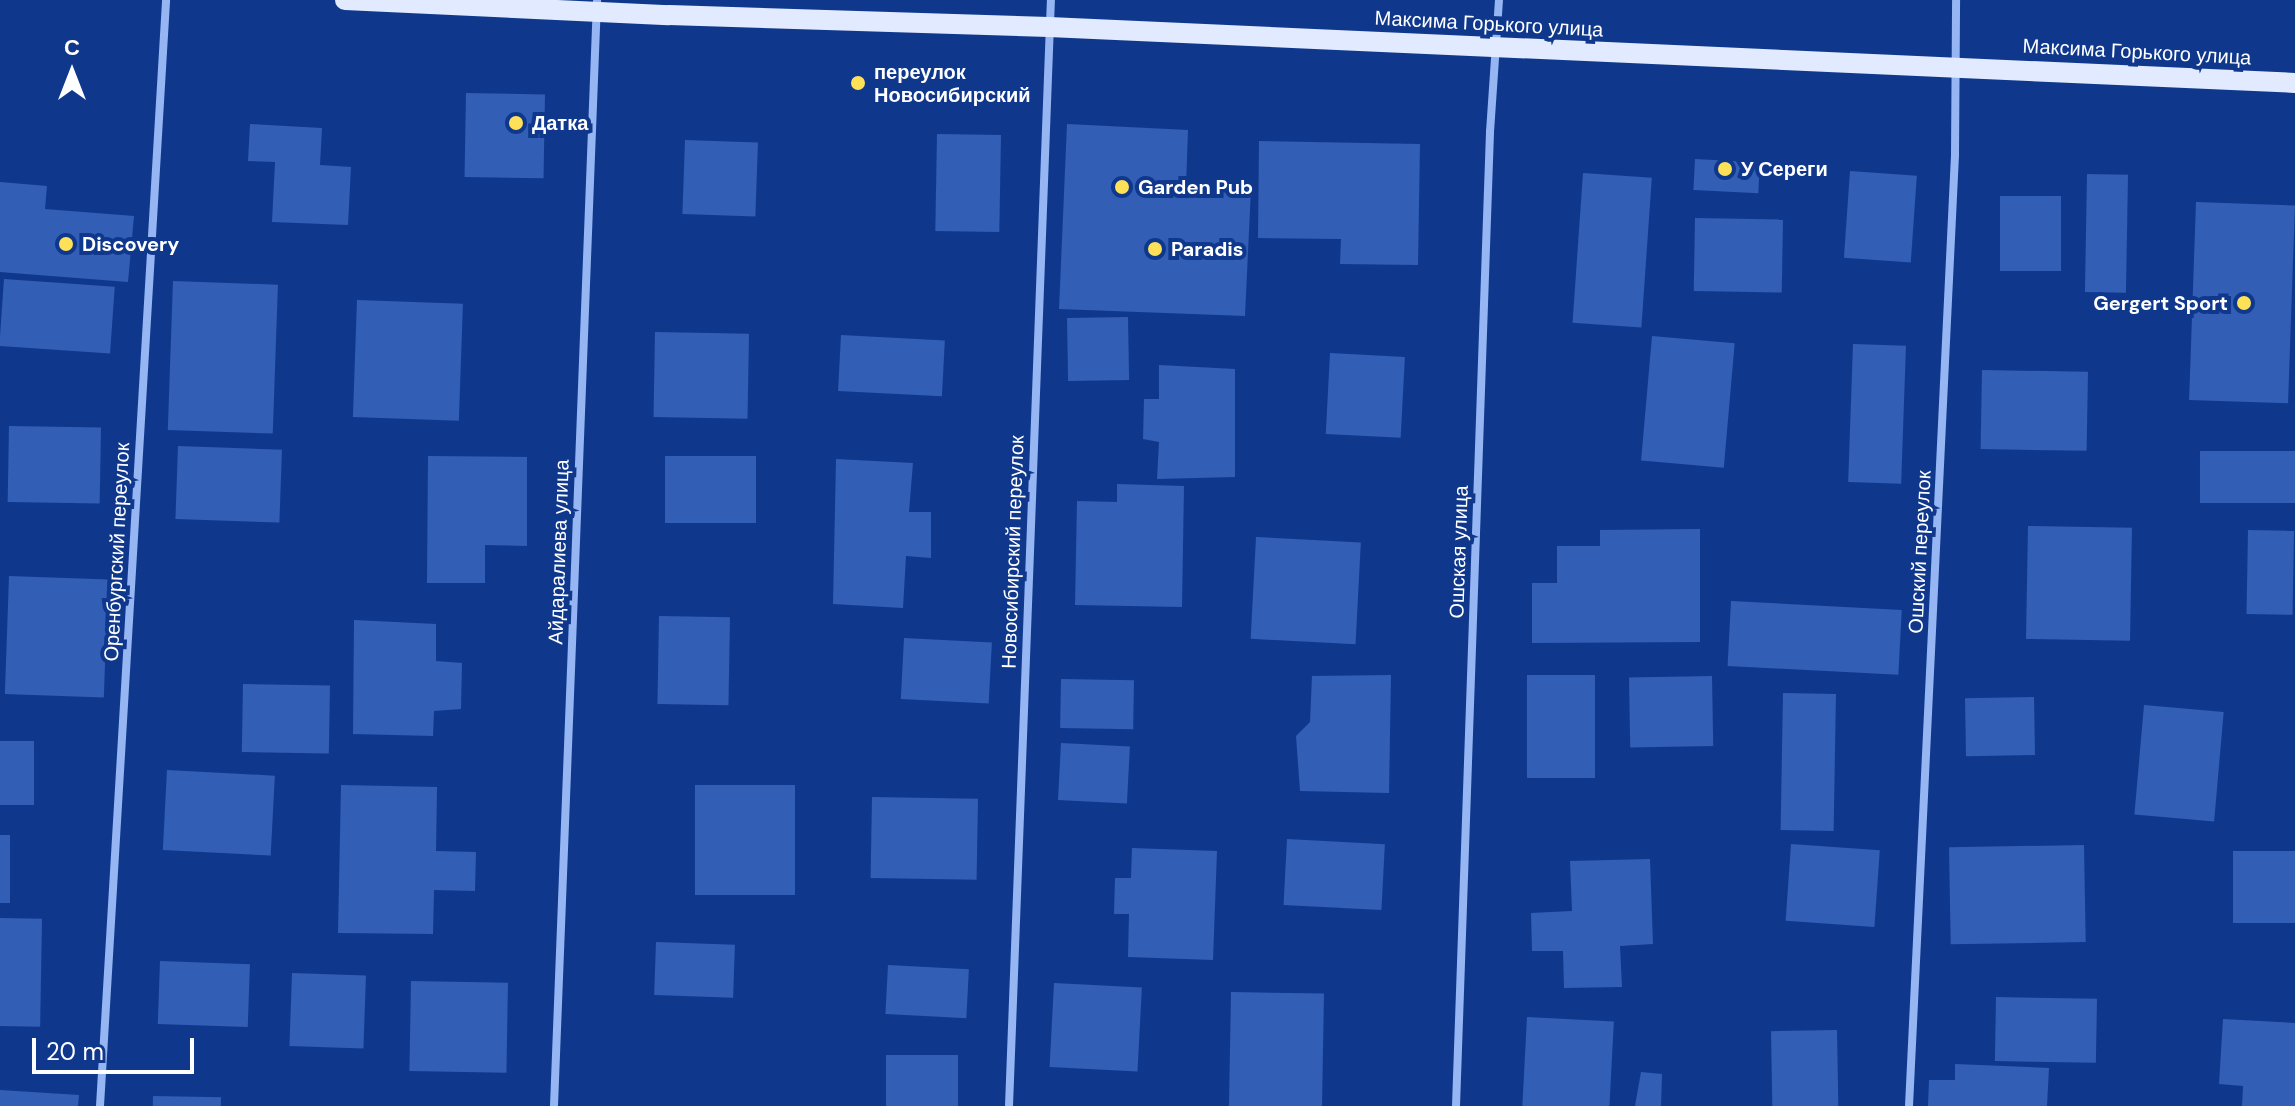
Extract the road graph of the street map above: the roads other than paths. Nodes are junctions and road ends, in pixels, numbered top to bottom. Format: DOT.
graph roads {
  1 [pos="166,0"];
  2 [pos="345,0"];
  3 [pos="1051,0"];
  4 [pos="1499,0"];
  5 [pos="1956,0"];
  6 [pos="596,6"];
  7 [pos="1049,27"];
  8 [pos="1496,49"];
  9 [pos="1956,67"];
  10 [pos="2295,83"];
  11 [pos="100,1106"];
  12 [pos="554,1106"];
  13 [pos="1009,1106"];
  14 [pos="1456,1106"];
  15 [pos="1909,1106"];
  1 -- 11 [label="street, Оренбургский переулок"];
  2 -- 6 [label="main road, Максима Горького улица"];
  3 -- 7 [label="street, Новосибирский переулок"];
  4 -- 8 [label="street, Ошская улица"];
  5 -- 9 [label="street, Ошский переулок"];
  6 -- 7 [label="main road, Максима Горького улица"];
  6 -- 12 [label="street, Айдаралиева улица"];
  7 -- 8 [label="main road, Максима Горького улица"];
  7 -- 13 [label="street, Новосибирский переулок"];
  8 -- 9 [label="main road, Максима Горького улица"];
  8 -- 14 [label="street, Ошская улица"];
  9 -- 10 [label="main road, Максима Горького улица"];
  9 -- 15 [label="street, Ошский переулок"];
}
